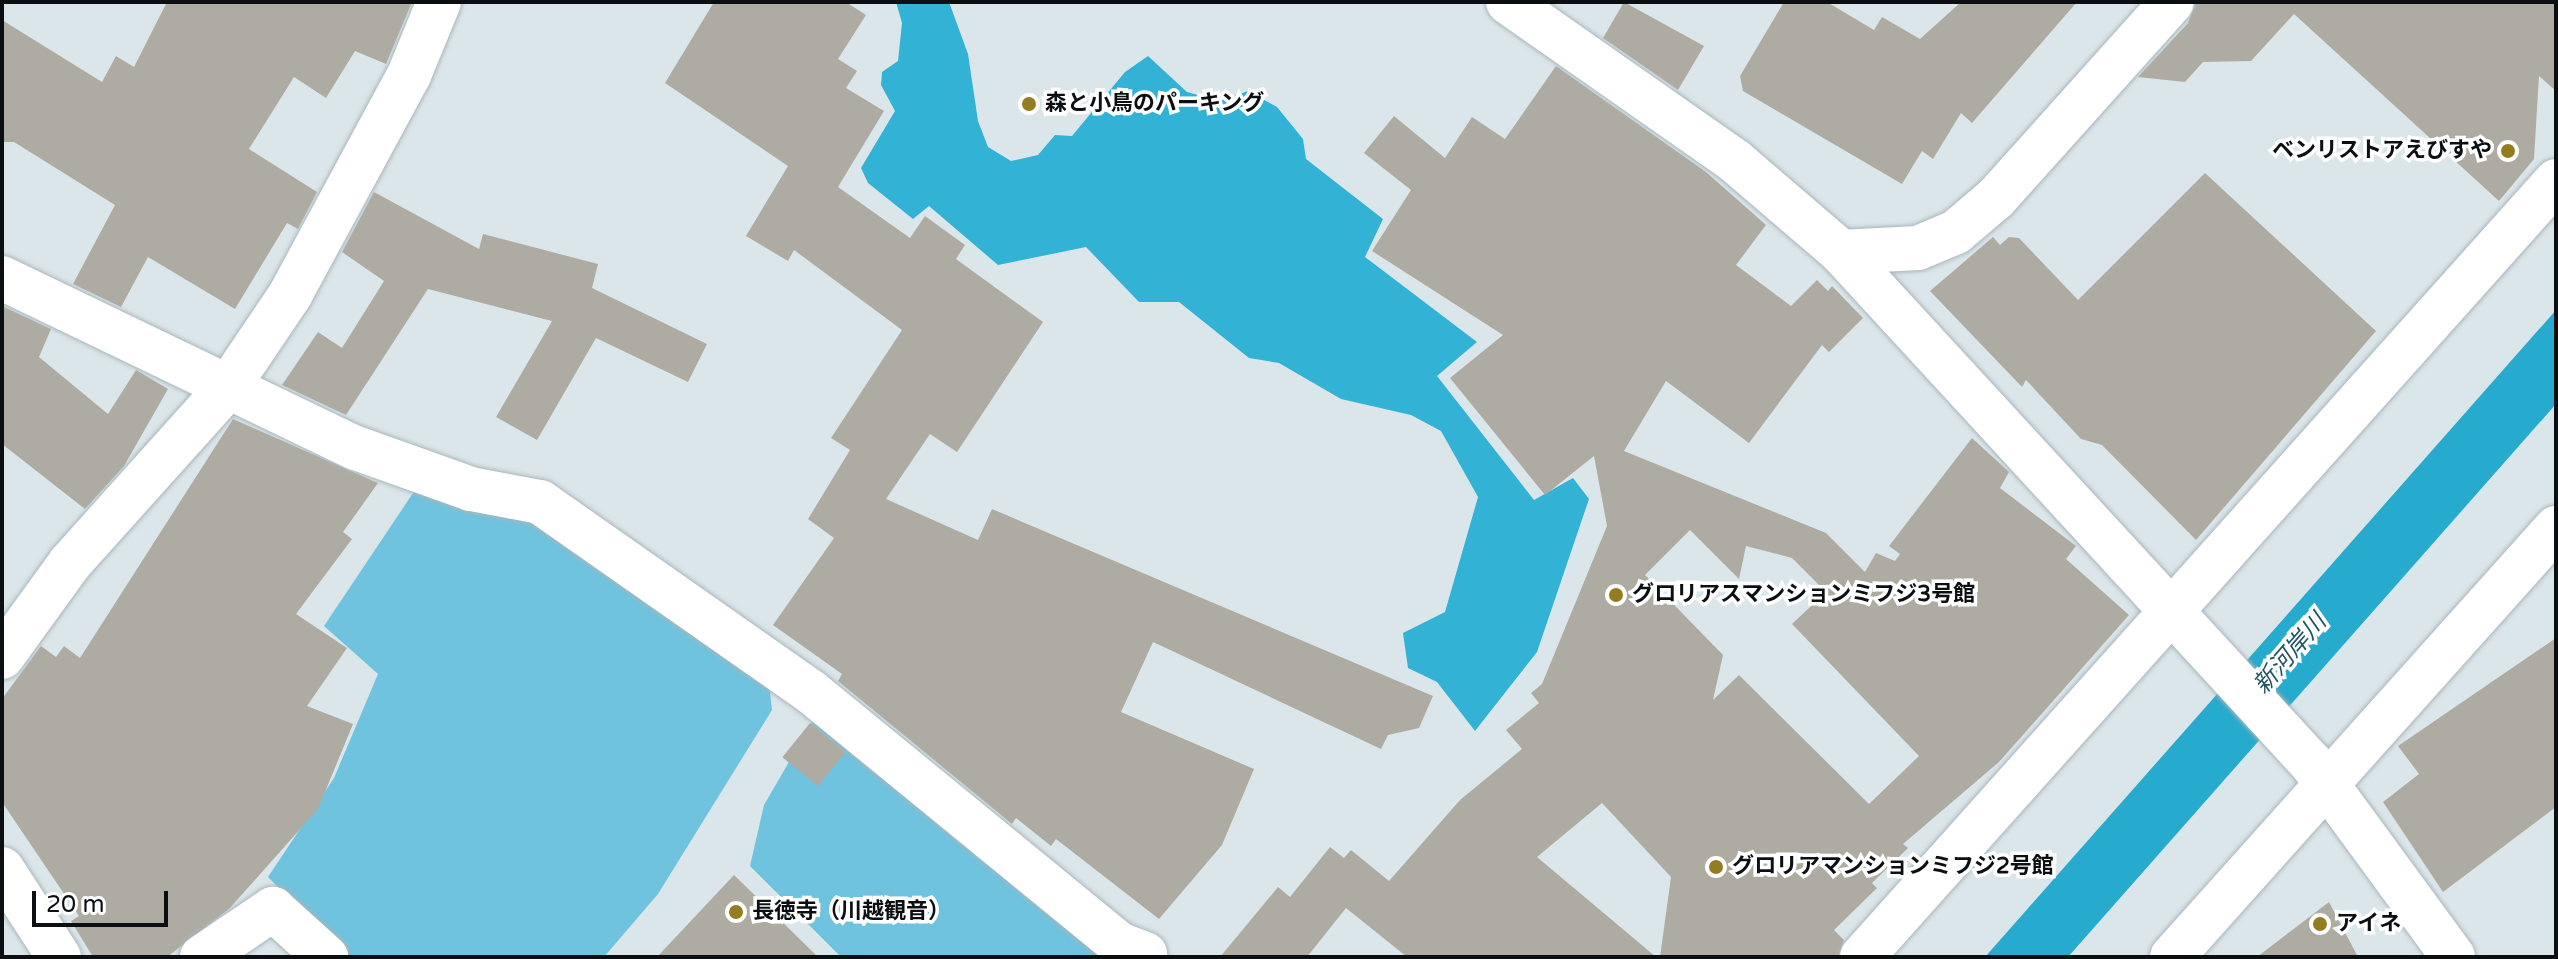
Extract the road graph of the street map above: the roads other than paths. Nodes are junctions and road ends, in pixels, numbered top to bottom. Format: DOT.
graph roads {
  1 [pos="439,2"];
  2 [pos="1508,2"];
  3 [pos="2172,2"];
  4 [pos="2556,181"];
  5 [pos="1841,252"];
  6 [pos="2,278"];
  7 [pos="228,387"];
  8 [pos="2556,528"];
  9 [pos="2181,616"];
  10 [pos="2,657"];
  11 [pos="2321,775"];
  12 [pos="2,869"];
  13 [pos="1145,954"];
  14 [pos="59,957"];
  15 [pos="202,957"];
  16 [pos="326,957"];
  17 [pos="1862,957"];
  18 [pos="2172,957"];
  19 [pos="2453,957"];
  1 -- 7 [label="street"];
  2 -- 5 [label="street"];
  3 -- 5 [label="street"];
  4 -- 9 [label="street"];
  5 -- 9 [label="street"];
  6 -- 7 [label="street"];
  7 -- 10 [label="street"];
  7 -- 13 [label="street"];
  8 -- 11 [label="street"];
  9 -- 11 [label="street"];
  9 -- 17 [label="street"];
  11 -- 18 [label="street"];
  11 -- 19 [label="street"];
  12 -- 14 [label="street"];
  15 -- 16 [label="street"];
}
